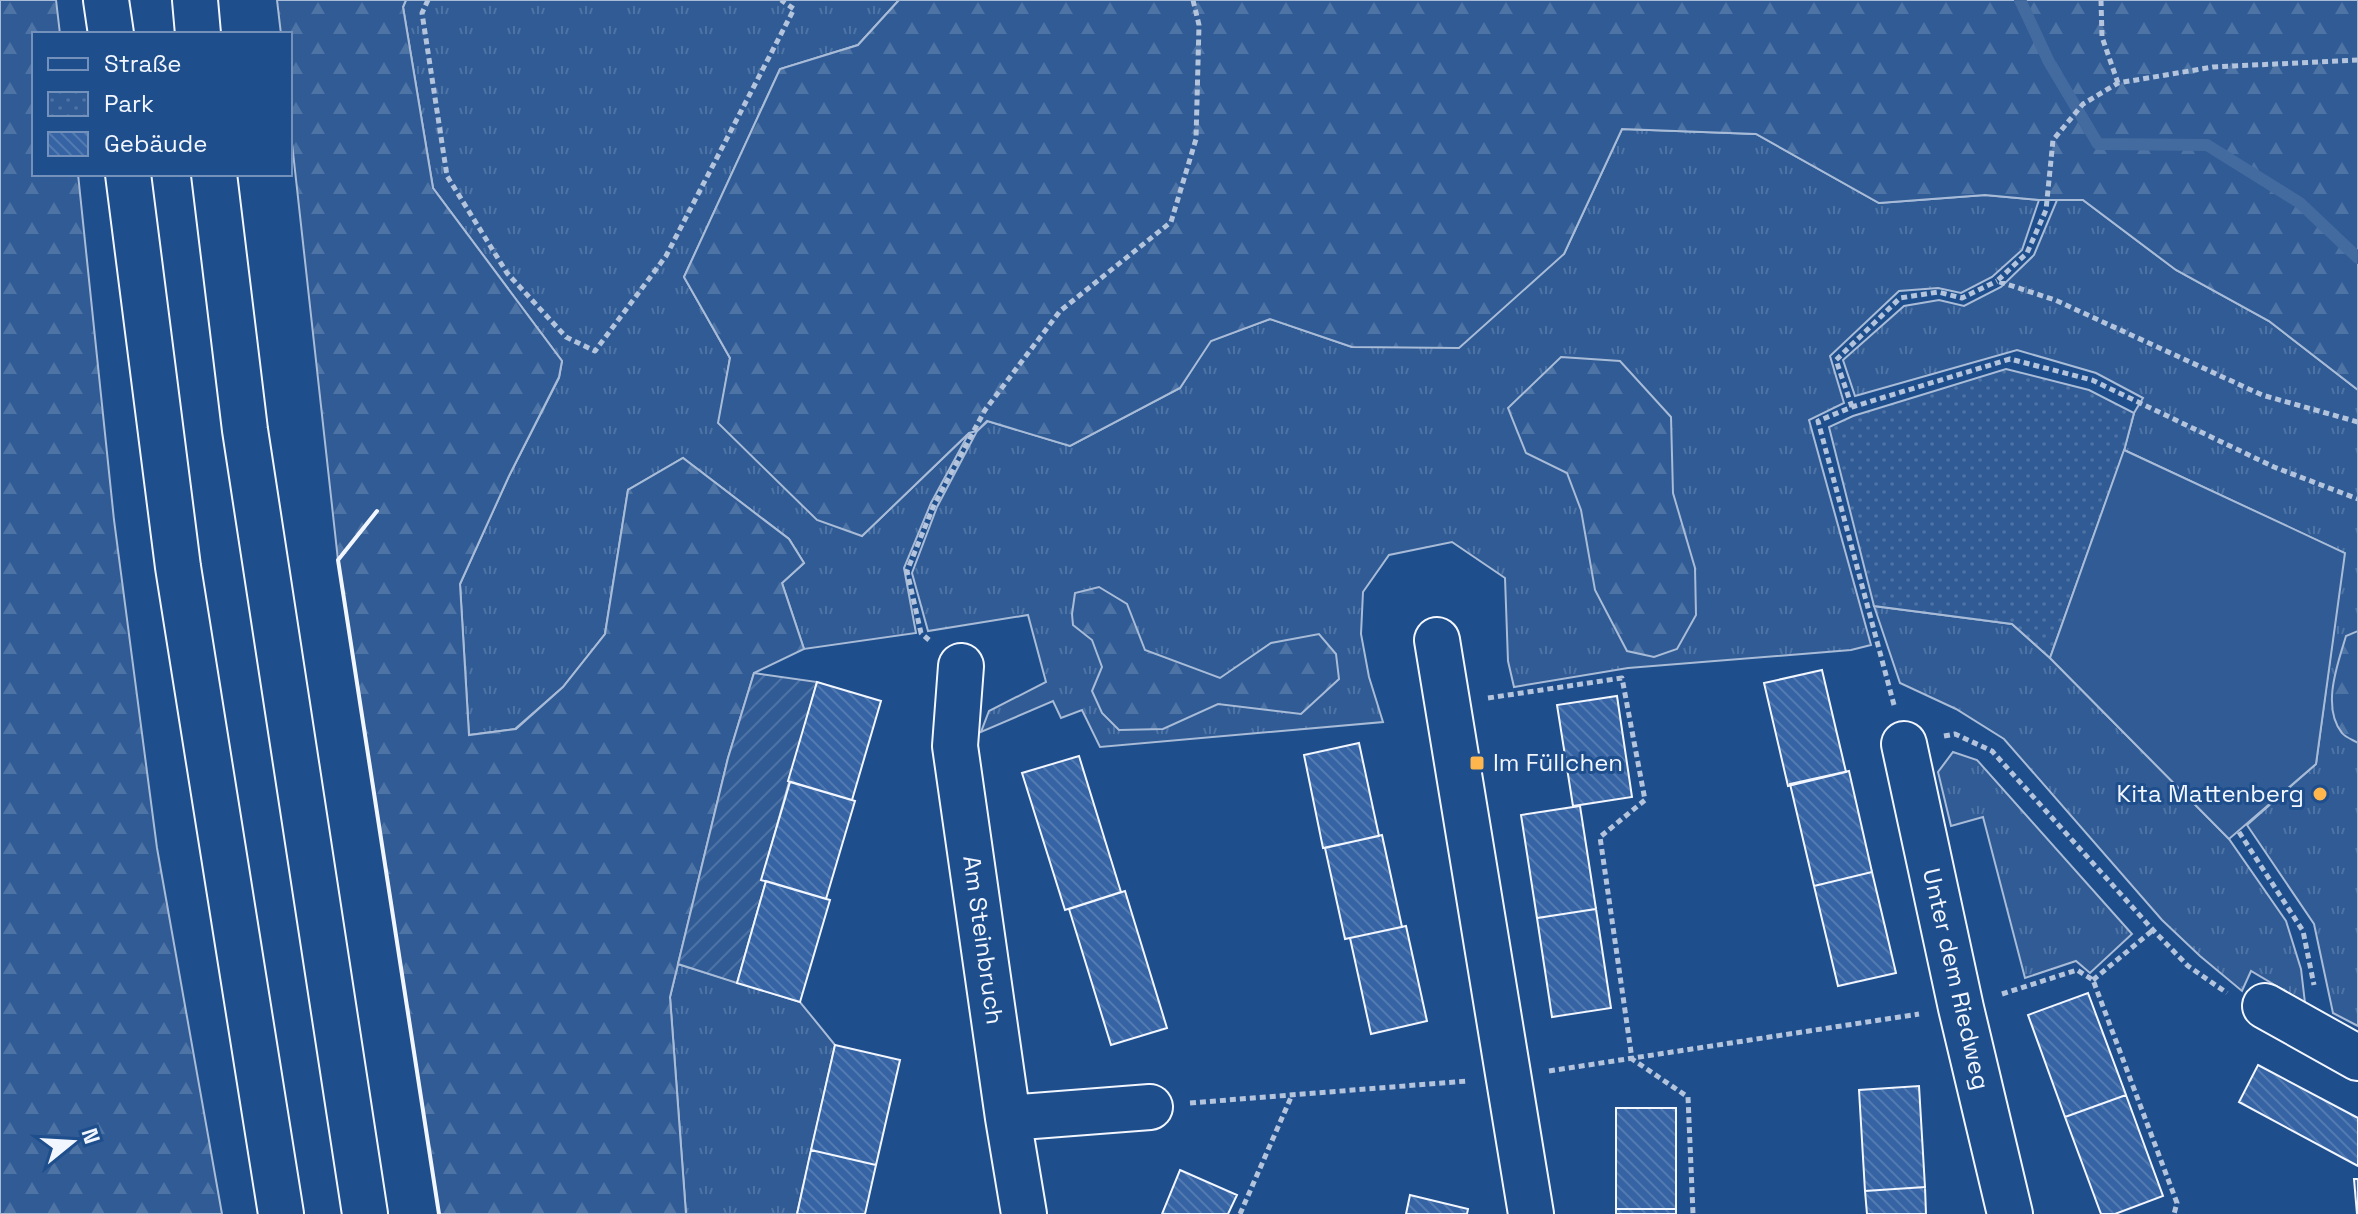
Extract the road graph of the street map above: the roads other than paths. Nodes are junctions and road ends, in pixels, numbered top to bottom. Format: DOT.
graph roads {
  1 [pos="106,0"];
  2 [pos="195,0"];
  3 [pos="111,32"];
  4 [pos="198,32"];
  5 [pos="128,176"];
  6 [pos="214,176"];
  7 [pos="1437,640"];
  8 [pos="961,666"];
  9 [pos="1904,744"];
  10 [pos="2265,1006"];
  11 [pos="2358,1058"];
  12 [pos="1150,1107"];
  13 [pos="1008,1118"];
  14 [pos="281,1214"];
  15 [pos="365,1214"];
  16 [pos="1024,1214"];
  17 [pos="1531,1214"];
  18 [pos="2010,1214"];
  1 -- 3 [label="main road"];
  2 -- 4 [label="main road"];
  5 -- 14 [label="main road"];
  6 -- 15 [label="main road"];
  7 -- 17 [label="main road"];
  8 -- 13 [label="main road, Am Steinbruch"];
  9 -- 18 [label="main road, Unter dem Riedweg"];
  10 -- 11 [label="main road"];
  12 -- 13 [label="main road"];
  13 -- 16 [label="main road, Am Steinbruch"];
}
